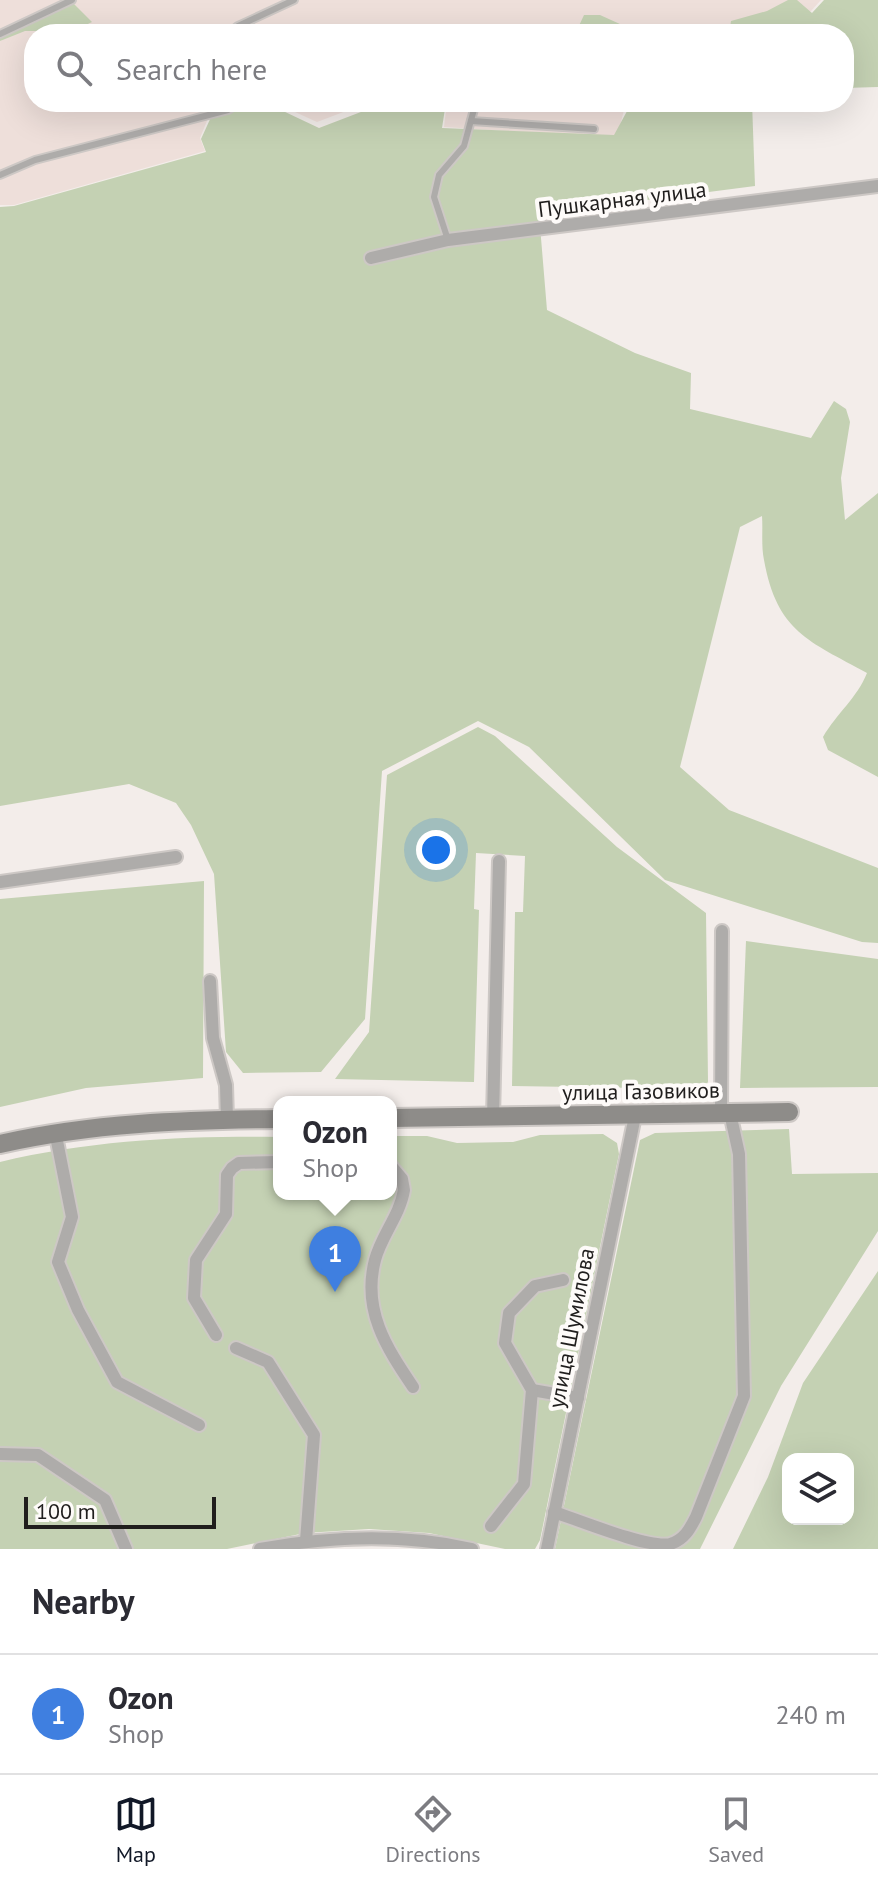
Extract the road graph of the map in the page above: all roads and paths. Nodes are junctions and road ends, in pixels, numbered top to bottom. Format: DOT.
graph roads {
  1 [pos="72,0"];
  2 [pos="294,0"];
  3 [pos="242,24"];
  4 [pos="0,34"];
  5 [pos="220,112"];
  6 [pos="473,112"];
  7 [pos="471,121"];
  8 [pos="594,129"];
  9 [pos="0,175"];
  10 [pos="878,186"];
  11 [pos="448,240"];
  12 [pos="371,258"];
  13 [pos="176,857"];
  14 [pos="499,861"];
  15 [pos="0,882"];
  16 [pos="722,931"];
  17 [pos="210,981"];
  18 [pos="789,1112"];
  19 [pos="725,1113"];
  20 [pos="635,1116"];
  21 [pos="397,1118"];
  22 [pos="493,1118"];
  23 [pos="273,1119"];
  24 [pos="227,1120"];
  25 [pos="55,1131"];
  26 [pos="0,1144"];
  27 [pos="273,1162"];
  28 [pos="397,1173"];
  29 [pos="563,1280"];
  30 [pos="216,1335"];
  31 [pos="236,1348"];
  32 [pos="413,1387"];
  33 [pos="532,1390"];
  34 [pos="578,1398"];
  35 [pos="199,1425"];
  36 [pos="0,1454"];
  37 [pos="554,1512"];
  38 [pos="491,1526"];
  39 [pos="306,1541"];
  40 [pos="126,1549"];
  41 [pos="260,1549"];
  42 [pos="472,1549"];
  43 [pos="547,1549"];
  1 -- 4 [label="lane"];
  2 -- 3 [label="lane"];
  5 -- 9 [label="lane"];
  6 -- 7 [label="lane"];
  7 -- 8 [label="lane"];
  7 -- 11 [label="lane"];
  10 -- 11 [label="street, Пушкарная улица"];
  11 -- 12 [label="street, Пушкарная улица"];
  13 -- 15 [label="street"];
  14 -- 22 [label="street"];
  16 -- 19 [label="street"];
  17 -- 24 [label="street"];
  18 -- 19 [label="street, улица Газовиков"];
  19 -- 20 [label="street, улица Газовиков"];
  19 -- 37 [label="street"];
  20 -- 22 [label="street, улица Газовиков"];
  20 -- 34 [label="street, улица Шумилова"];
  21 -- 22 [label="street, улица Газовиков"];
  23 -- 24 [label="street"];
  24 -- 25 [label="street"];
  25 -- 26 [label="street"];
  25 -- 35 [label="street"];
  27 -- 30 [label="street"];
  28 -- 32 [label="street"];
  29 -- 33 [label="street"];
  31 -- 39 [label="street"];
  33 -- 34 [label="street"];
  33 -- 38 [label="street"];
  34 -- 37 [label="street, улица Шумилова"];
  36 -- 40 [label="street"];
  37 -- 43 [label="street, улица Шумилова"];
  39 -- 41 [label="street"];
  39 -- 42 [label="street"];
}
